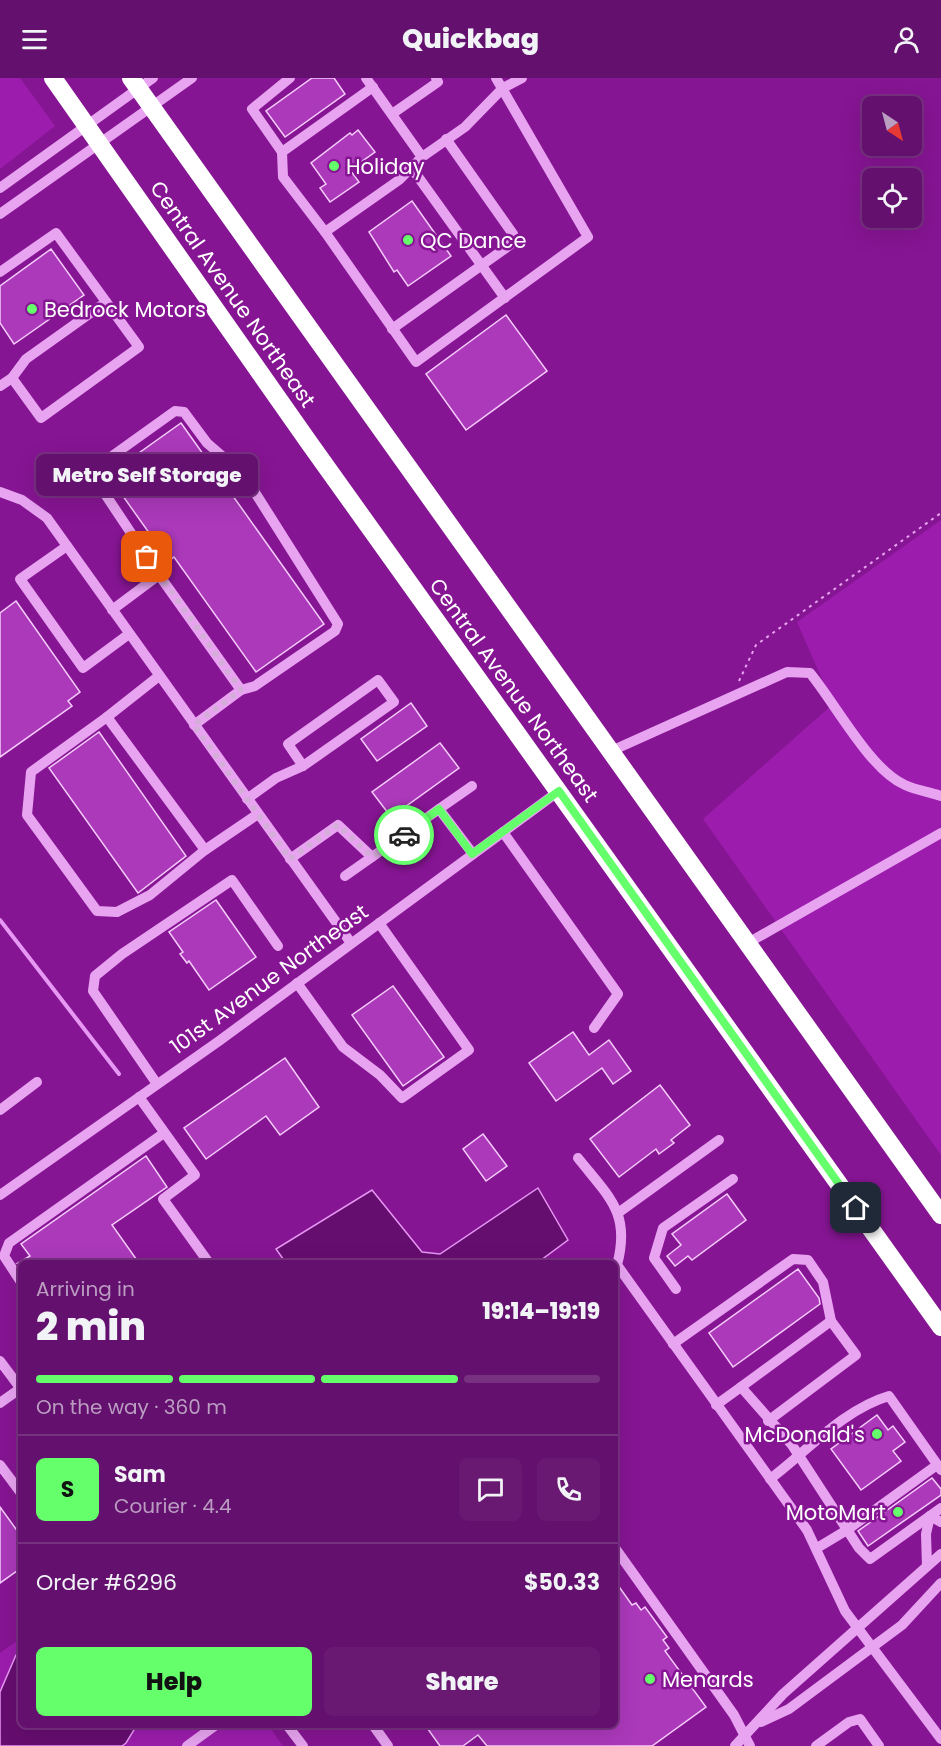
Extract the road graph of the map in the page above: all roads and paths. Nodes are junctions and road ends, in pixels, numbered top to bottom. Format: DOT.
graph roads {
  1 [pos="53,78"];
  2 [pos="192,78"];
  3 [pos="290,78"];
  4 [pos="495,78"];
  5 [pos="522,78"];
  6 [pos="437,80"];
  7 [pos="141,81"];
  8 [pos="370,82"];
  9 [pos="503,88"];
  10 [pos="152,107"];
  11 [pos="392,114"];
  12 [pos="87,126"];
  13 [pos="446,139"];
  14 [pos="99,143"];
  15 [pos="282,152"];
  16 [pos="422,157"];
  17 [pos="411,167"];
  18 [pos="0,188"];
  19 [pos="0,214"];
  20 [pos="325,232"];
  21 [pos="481,264"];
  22 [pos="0,272"];
  23 [pos="504,298"];
  24 [pos="106,302"];
  25 [pos="393,329"];
  26 [pos="12,378"];
  27 [pos="0,386"];
  28 [pos="0,492"];
  29 [pos="941,513"];
  30 [pos="67,546"];
  31 [pos="159,576"];
  32 [pos="112,610"];
  33 [pos="129,634"];
  34 [pos="159,676"];
  35 [pos="241,690"];
  36 [pos="733,694"];
  37 [pos="107,717"];
  38 [pos="194,725"];
  39 [pos="609,752"];
  40 [pos="303,766"];
  41 [pos="472,786"];
  42 [pos="559,791"];
  43 [pos="941,796"];
  44 [pos="248,799"];
  45 [pos="439,809"];
  46 [pos="258,814"];
  47 [pos="503,832"];
  48 [pos="941,833"];
  49 [pos="205,850"];
  50 [pos="472,854"];
  51 [pos="372,857"];
  52 [pos="290,859"];
  53 [pos="345,876"];
  54 [pos="379,923"];
  55 [pos="351,944"];
  56 [pos="746,944"];
  57 [pos="278,946"];
  58 [pos="297,983"];
  59 [pos="594,1028"];
  60 [pos="37,1082"];
  61 [pos="157,1084"];
  62 [pos="139,1097"];
  63 [pos="0,1110"];
  64 [pos="164,1133"];
  65 [pos="719,1140"];
  66 [pos="578,1158"];
  67 [pos="734,1179"];
  68 [pos="0,1195"];
  69 [pos="618,1213"];
  70 [pos="941,1215"];
  71 [pos="207,1260"];
  72 [pos="617,1260"];
  73 [pos="618,1268"];
  74 [pos="18,1277"];
  75 [pos="676,1289"];
  76 [pos="831,1321"];
  77 [pos="941,1327"];
  78 [pos="673,1344"];
  79 [pos="0,1361"];
  80 [pos="18,1385"];
  81 [pos="741,1387"];
  82 [pos="18,1391"];
  83 [pos="0,1403"];
  84 [pos="716,1405"];
  85 [pos="768,1421"];
  86 [pos="799,1457"];
  87 [pos="0,1465"];
  88 [pos="939,1467"];
  89 [pos="770,1479"];
  90 [pos="18,1489"];
  91 [pos="941,1508"];
  92 [pos="930,1516"];
  93 [pos="941,1522"];
  94 [pos="847,1530"];
  95 [pos="817,1548"];
  96 [pos="618,1552"];
  97 [pos="941,1554"];
  98 [pos="927,1566"];
  99 [pos="941,1583"];
  100 [pos="857,1628"];
  101 [pos="872,1647"];
  102 [pos="941,1717"];
  103 [pos="758,1724"];
  104 [pos="931,1725"];
  105 [pos="212,1728"];
  106 [pos="289,1728"];
  107 [pos="375,1728"];
  108 [pos="941,1739"];
  109 [pos="747,1741"];
  110 [pos="187,1746"];
  111 [pos="303,1746"];
  112 [pos="388,1746"];
  113 [pos="735,1746"];
  114 [pos="816,1746"];
  115 [pos="879,1746"];
  1 -- 12 [label="highway, Central Avenue Northeast"];
  2 -- 10 [label="street"];
  3 -- 15 [label="street"];
  4 -- 9 [label="street"];
  5 -- 9 [label="street"];
  6 -- 11 [label="street"];
  7 -- 10 [label="highway, Central Avenue Northeast"];
  7 -- 12 [label="street"];
  8 -- 11 [label="street"];
  8 -- 15 [label="street"];
  9 -- 13 [label="street"];
  9 -- 23 [label="street"];
  10 -- 14 [label="street"];
  10 -- 39 [label="highway, Central Avenue Northeast"];
  11 -- 16 [label="street"];
  12 -- 14 [label="highway, Central Avenue Northeast"];
  12 -- 18 [label="street"];
  13 -- 16 [label="street"];
  13 -- 21 [label="street"];
  14 -- 19 [label="street"];
  14 -- 42 [label="highway, Central Avenue Northeast"];
  15 -- 20 [label="street"];
  16 -- 17 [label="street"];
  17 -- 20 [label="street"];
  17 -- 21 [label="street"];
  20 -- 25 [label="street"];
  21 -- 23 [label="street"];
  21 -- 25 [label="street"];
  22 -- 24 [label="street"];
  23 -- 25 [label="street"];
  24 -- 26 [label="street"];
  24 -- 26 [label="street"];
  26 -- 27 [label="street"];
  28 -- 30 [label="street"];
  29 -- 36 [label="path"];
  30 -- 32 [label="street"];
  30 -- 33 [label="street"];
  31 -- 32 [label="street"];
  31 -- 35 [label="street"];
  31 -- 35 [label="street"];
  32 -- 33 [label="street"];
  33 -- 34 [label="street"];
  34 -- 37 [label="street"];
  34 -- 38 [label="street"];
  35 -- 38 [label="street"];
  36 -- 39 [label="street"];
  36 -- 43 [label="street"];
  37 -- 49 [label="street"];
  37 -- 49 [label="street"];
  38 -- 44 [label="street"];
  39 -- 56 [label="highway, Central Avenue Northeast"];
  40 -- 40 [label="street"];
  40 -- 44 [label="street"];
  41 -- 45 [label="street"];
  42 -- 47 [label="street, 101st Avenue Northeast"];
  42 -- 77 [label="highway, Central Avenue Northeast"];
  44 -- 46 [label="street"];
  45 -- 50 [label="street"];
  45 -- 51 [label="street"];
  46 -- 49 [label="street"];
  46 -- 52 [label="street"];
  47 -- 50 [label="street, 101st Avenue Northeast"];
  47 -- 59 [label="street"];
  48 -- 56 [label="street"];
  50 -- 54 [label="street, 101st Avenue Northeast"];
  51 -- 52 [label="street"];
  51 -- 53 [label="street"];
  52 -- 55 [label="street"];
  54 -- 55 [label="street, 101st Avenue Northeast"];
  54 -- 58 [label="street"];
  55 -- 58 [label="street, 101st Avenue Northeast"];
  56 -- 70 [label="highway, Central Avenue Northeast"];
  57 -- 61 [label="street"];
  58 -- 61 [label="street, 101st Avenue Northeast"];
  60 -- 63 [label="street"];
  61 -- 62 [label="street, 101st Avenue Northeast"];
  62 -- 64 [label="street"];
  62 -- 68 [label="street, 101st Avenue Northeast"];
  64 -- 71 [label="street"];
  64 -- 74 [label="street"];
  65 -- 69 [label="street"];
  66 -- 69 [label="street"];
  67 -- 75 [label="street"];
  69 -- 72 [label="street"];
  73 -- 78 [label="street"];
  76 -- 78 [label="street"];
  76 -- 81 [label="street"];
  76 -- 85 [label="street"];
  78 -- 84 [label="street"];
  79 -- 80 [label="street"];
  81 -- 84 [label="street"];
  81 -- 85 [label="street"];
  82 -- 83 [label="street"];
  84 -- 89 [label="street"];
  85 -- 86 [label="street"];
  86 -- 88 [label="street"];
  86 -- 89 [label="street"];
  86 -- 94 [label="street"];
  87 -- 90 [label="street"];
  88 -- 94 [label="street"];
  89 -- 95 [label="street"];
  91 -- 92 [label="street"];
  92 -- 93 [label="street"];
  92 -- 94 [label="street"];
  92 -- 98 [label="street"];
  94 -- 95 [label="street"];
  95 -- 100 [label="street"];
  96 -- 109 [label="street"];
  97 -- 98 [label="street"];
  98 -- 100 [label="street"];
  99 -- 101 [label="street"];
  100 -- 101 [label="street"];
  100 -- 103 [label="street"];
  101 -- 103 [label="street"];
  101 -- 104 [label="street"];
  102 -- 104 [label="street"];
  103 -- 109 [label="street"];
  104 -- 108 [label="street"];
  105 -- 110 [label="street"];
  106 -- 111 [label="street"];
  107 -- 112 [label="street"];
  109 -- 113 [label="street"];
  114 -- 115 [label="street"];
}
